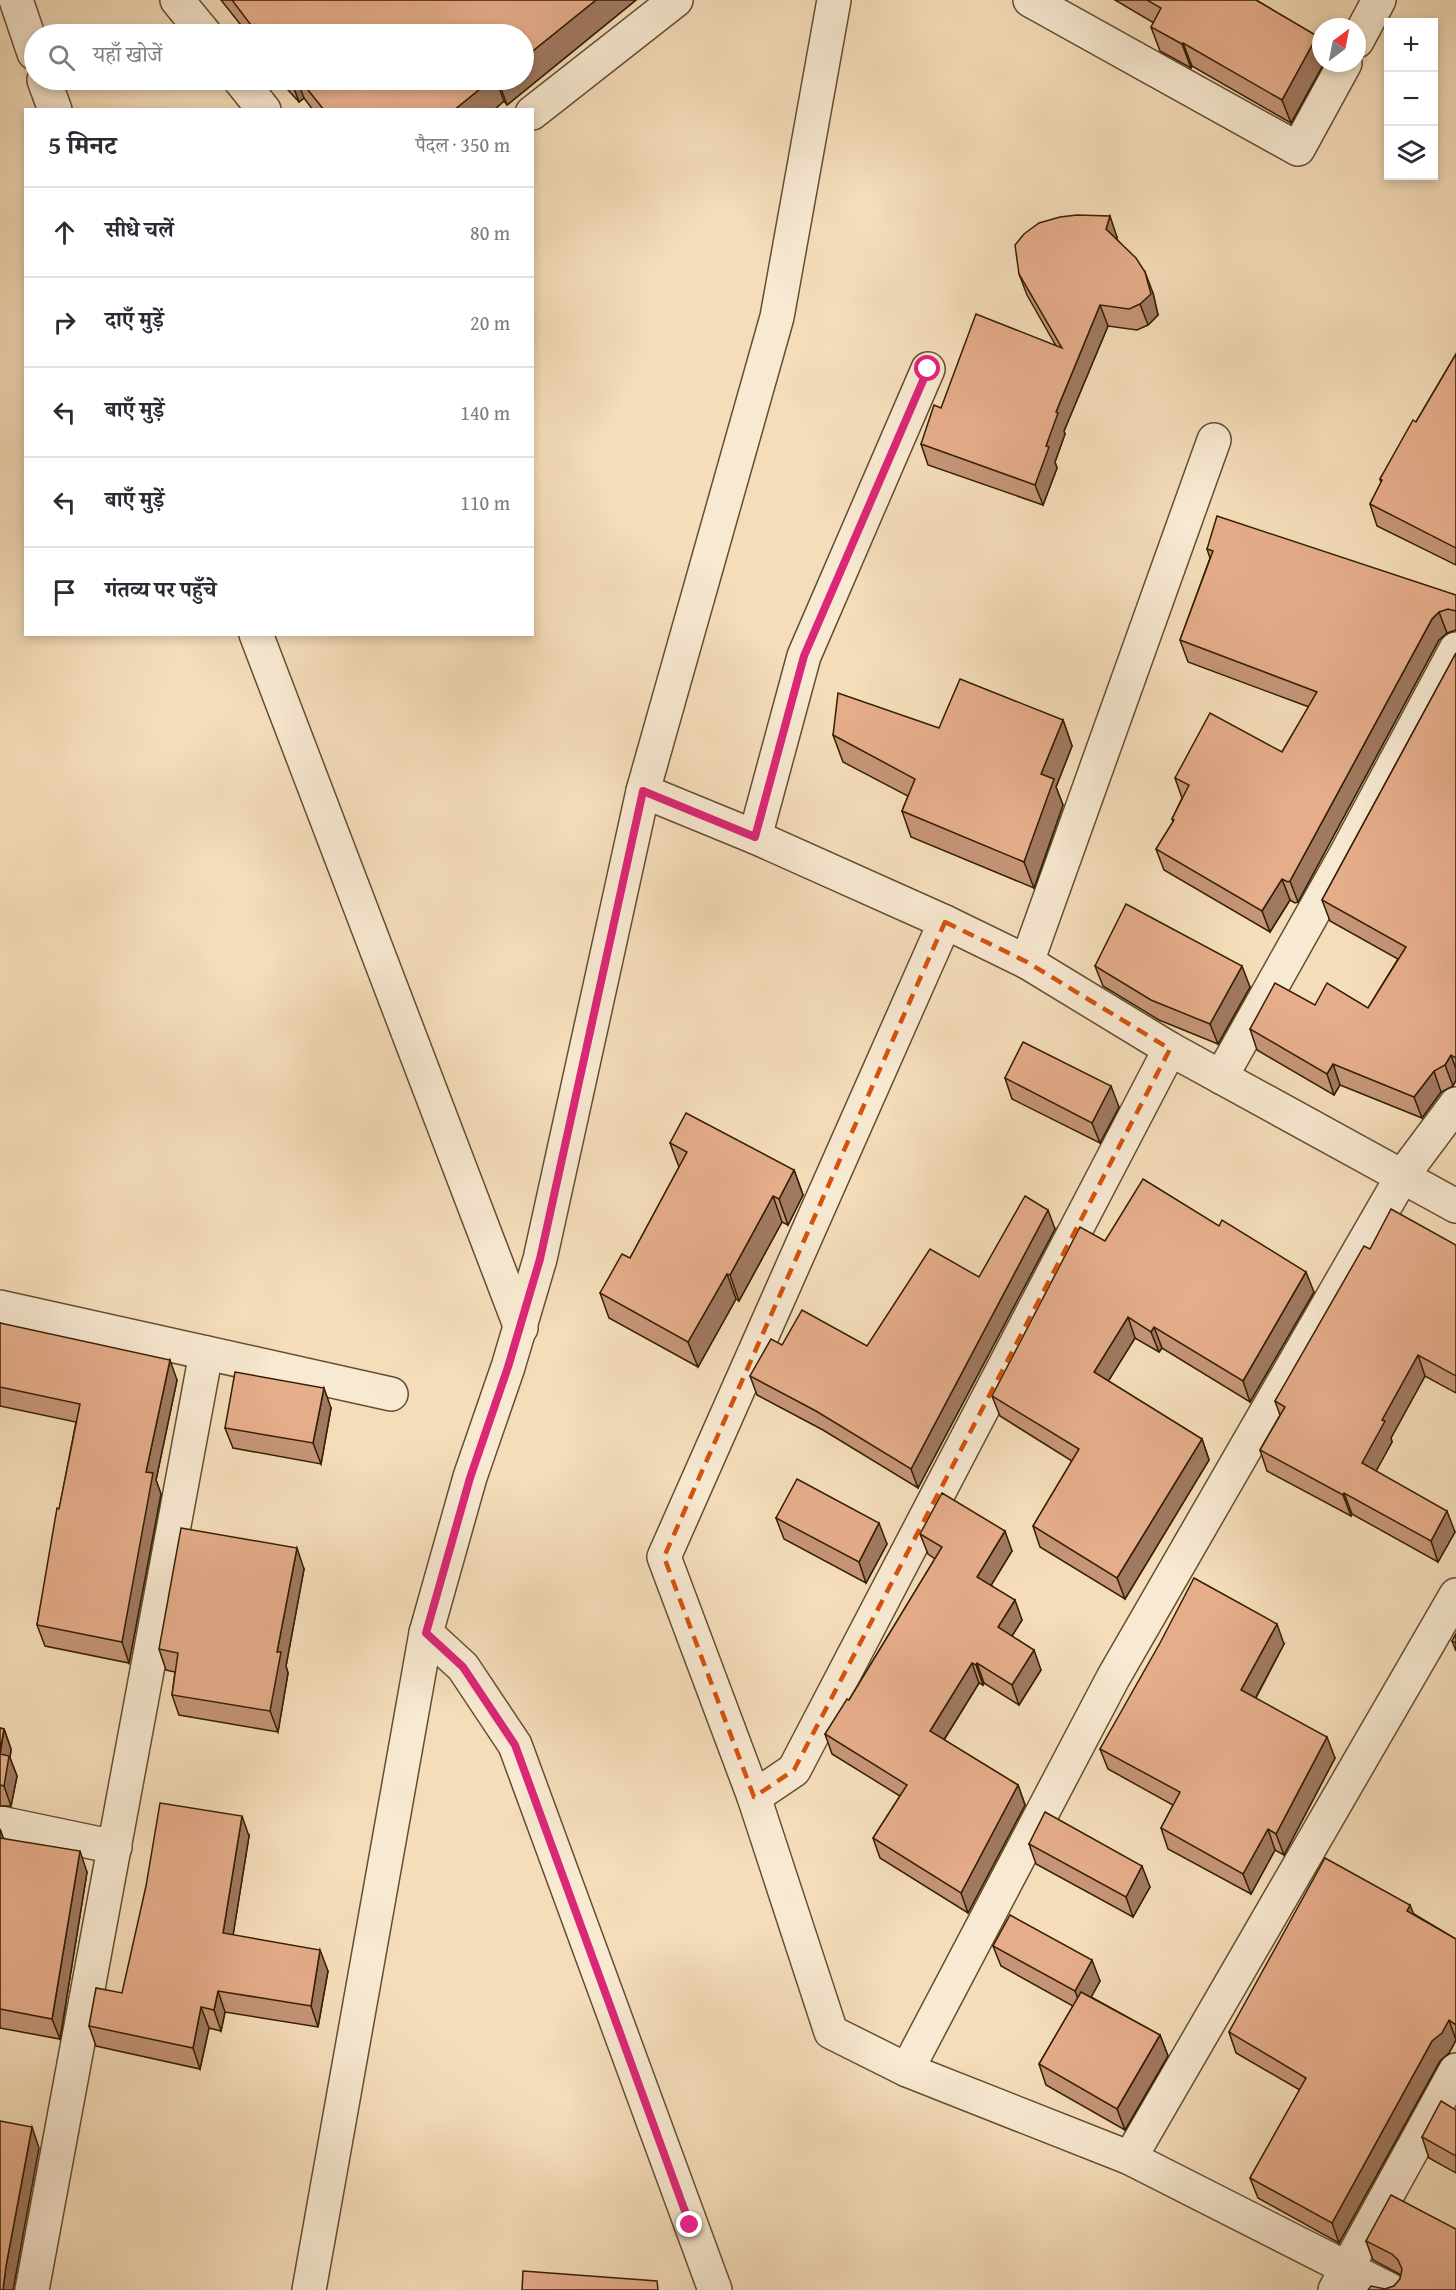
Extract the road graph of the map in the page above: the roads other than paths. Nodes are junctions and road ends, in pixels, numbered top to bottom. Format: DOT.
graph roads {
  1 [pos="16,0"];
  2 [pos="177,0"];
  3 [pos="676,0"];
  4 [pos="834,0"];
  5 [pos="1379,0"];
  6 [pos="1045,4"];
  7 [pos="24,24"];
  8 [pos="197,24"];
  9 [pos="1366,24"];
  10 [pos="1340,72"];
  11 [pos="48,90"];
  12 [pos="248,90"];
  13 [pos="54,108"];
  14 [pos="262,108"];
  15 [pos="534,111"];
  16 [pos="928,369"];
  17 [pos="1214,440"];
  18 [pos="257,636"];
  19 [pos="1456,649"];
  20 [pos="643,791"];
  21 [pos="755,837"];
  22 [pos="945,922"];
  23 [pos="1027,962"];
  24 [pos="1170,1049"];
  25 [pos="1221,1077"];
  26 [pos="1456,1104"];
  27 [pos="1402,1175"];
  28 [pos="1456,1206"];
  29 [pos="0,1306"];
  30 [pos="521,1328"];
  31 [pos="206,1353"];
  32 [pos="391,1394"];
  33 [pos="1456,1594"];
  34 [pos="426,1633"];
  35 [pos="754,1797"];
  36 [pos="0,1823"];
  37 [pos="115,1847"];
  38 [pos="907,2070"];
  39 [pos="1456,2070"];
  40 [pos="1130,2158"];
  41 [pos="1340,2279"];
  42 [pos="32,2290"];
  43 [pos="309,2290"];
  44 [pos="715,2290"];
  45 [pos="1390,2290"];
  1 -- 7 [label="street"];
  2 -- 8 [label="street"];
  3 -- 15 [label="street"];
  4 -- 20 [label="street"];
  5 -- 9 [label="street"];
  6 -- 10 [label="street"];
  11 -- 13 [label="street"];
  12 -- 14 [label="street"];
  16 -- 21 [label="street"];
  17 -- 23 [label="street"];
  18 -- 30 [label="street"];
  19 -- 25 [label="street"];
  20 -- 21 [label="street"];
  20 -- 30 [label="street"];
  21 -- 22 [label="street"];
  22 -- 23 [label="street"];
  22 -- 35 [label="street"];
  23 -- 24 [label="street"];
  24 -- 25 [label="street"];
  24 -- 35 [label="street"];
  25 -- 27 [label="street"];
  26 -- 27 [label="street"];
  27 -- 28 [label="street"];
  27 -- 38 [label="street"];
  29 -- 31 [label="street"];
  30 -- 34 [label="street"];
  31 -- 32 [label="street"];
  31 -- 37 [label="street"];
  33 -- 40 [label="street"];
  34 -- 43 [label="street"];
  34 -- 44 [label="street"];
  35 -- 38 [label="street"];
  36 -- 37 [label="street"];
  37 -- 42 [label="street"];
  38 -- 40 [label="street"];
  39 -- 41 [label="street"];
  40 -- 41 [label="street"];
  41 -- 45 [label="street"];
}
